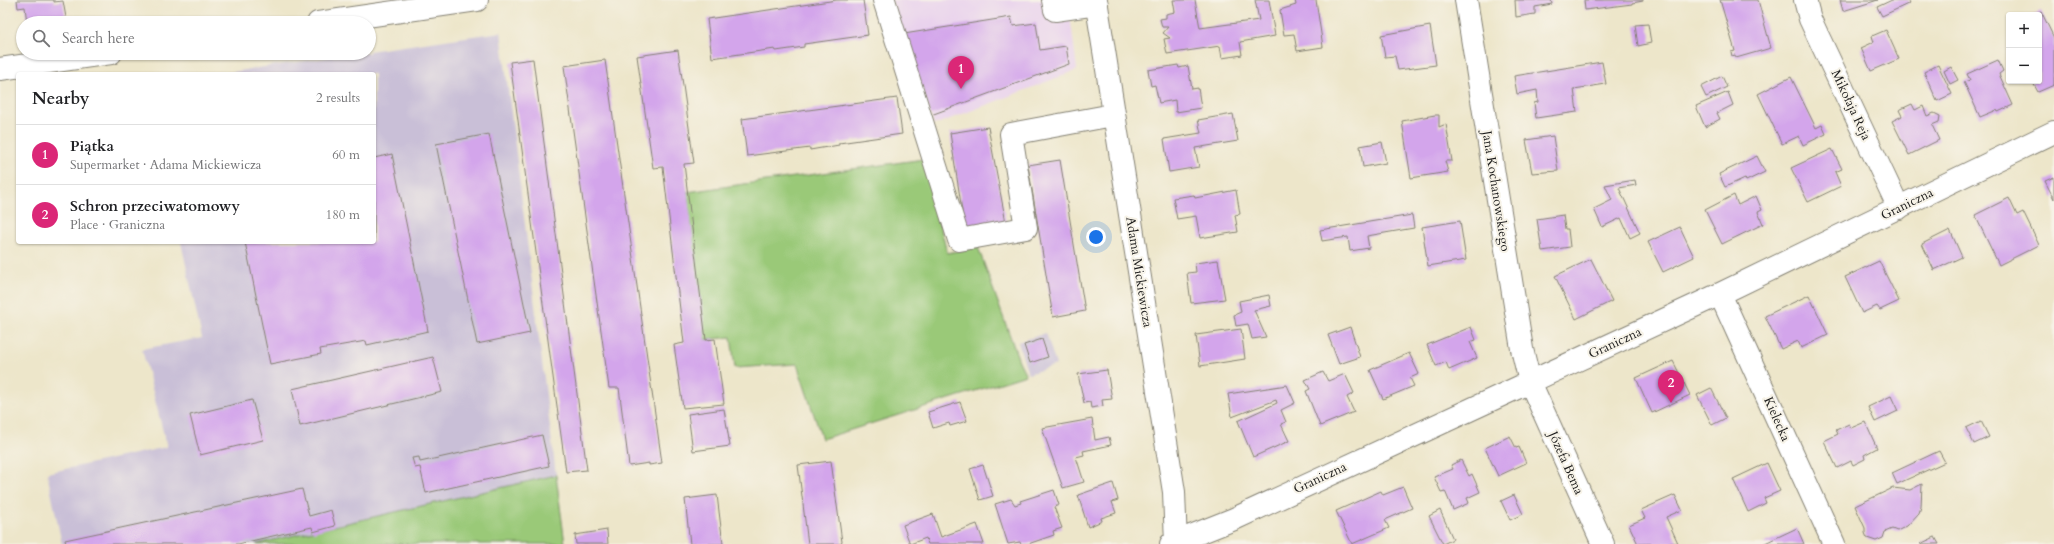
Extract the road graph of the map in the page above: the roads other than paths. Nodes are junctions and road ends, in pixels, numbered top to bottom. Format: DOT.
graph roads {
  1 [pos="477,0"];
  2 [pos="884,0"];
  3 [pos="1053,0"];
  4 [pos="1466,0"];
  5 [pos="1804,0"];
  6 [pos="1097,2"];
  7 [pos="366,16"];
  8 [pos="62,60"];
  9 [pos="0,69"];
  10 [pos="1114,115"];
  11 [pos="2054,132"];
  12 [pos="1899,208"];
  13 [pos="1720,294"];
  14 [pos="1530,382"];
  15 [pos="1174,543"];
  16 [pos="1603,544"];
  17 [pos="1834,544"];
  1 -- 7 [label="street"];
  2 -- 10 [label="street"];
  3 -- 6 [label="street"];
  4 -- 14 [label="street, Jana Kochanowskiego"];
  5 -- 12 [label="street, Mikołaja Reja"];
  6 -- 10 [label="street, Adama Mickiewicza"];
  8 -- 9 [label="street"];
  10 -- 15 [label="street, Adama Mickiewicza"];
  11 -- 12 [label="street, Graniczna"];
  12 -- 13 [label="street, Graniczna"];
  13 -- 14 [label="street, Graniczna"];
  13 -- 17 [label="street, Kielecka"];
  14 -- 15 [label="street, Graniczna"];
  14 -- 16 [label="street, Józefa Bema"];
}
